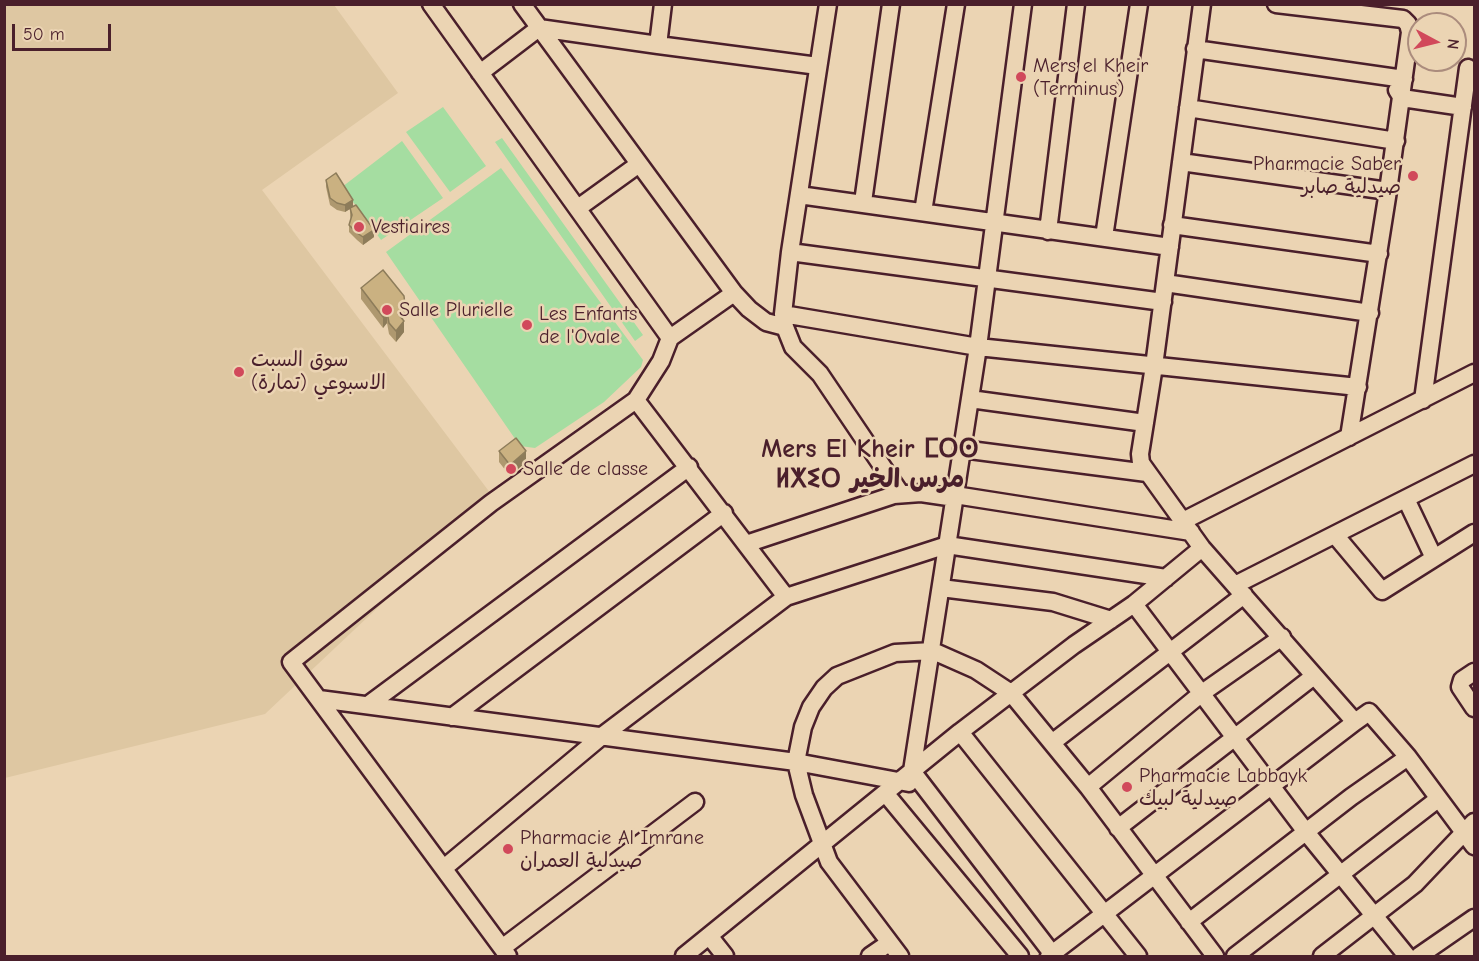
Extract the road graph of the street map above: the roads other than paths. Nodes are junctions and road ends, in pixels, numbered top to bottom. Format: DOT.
graph roads {
  1 [pos="431,4"];
  2 [pos="522,4"];
  3 [pos="663,4"];
  4 [pos="828,4"];
  5 [pos="891,4"];
  6 [pos="956,4"];
  7 [pos="1023,4"];
  8 [pos="1076,4"];
  9 [pos="1139,4"];
  10 [pos="1203,4"];
  11 [pos="1276,4"];
  12 [pos="1349,9"];
  13 [pos="539,28"];
  14 [pos="658,45"];
  15 [pos="1195,49"];
  16 [pos="818,66"];
  17 [pos="1468,68"];
  18 [pos="480,73"];
  19 [pos="1396,78"];
  20 [pos="1402,98"];
  21 [pos="1188,108"];
  22 [pos="1466,114"];
  23 [pos="1396,141"];
  24 [pos="1181,162"];
  25 [pos="639,164"];
  26 [pos="1389,191"];
  27 [pos="799,195"];
  28 [pos="863,202"];
  29 [pos="578,208"];
  30 [pos="923,212"];
  31 [pos="995,223"];
  32 [pos="1173,225"];
  33 [pos="1048,231"];
  34 [pos="1104,237"];
  35 [pos="1170,247"];
  36 [pos="790,252"];
  37 [pos="1379,254"];
  38 [pos="987,281"];
  39 [pos="1165,283"];
  40 [pos="734,293"];
  41 [pos="1162,302"];
  42 [pos="1370,313"];
  43 [pos="784,321"];
  44 [pos="670,338"];
  45 [pos="978,347"];
  46 [pos="1154,366"];
  47 [pos="1474,373"];
  48 [pos="1358,387"];
  49 [pos="970,399"];
  50 [pos="636,400"];
  51 [pos="1423,400"];
  52 [pos="1145,423"];
  53 [pos="1349,437"];
  54 [pos="962,448"];
  55 [pos="1474,464"];
  56 [pos="689,467"];
  57 [pos="1147,473"];
  58 [pos="901,494"];
  59 [pos="955,496"];
  60 [pos="1406,499"];
  61 [pos="724,513"];
  62 [pos="1187,527"];
  63 [pos="1474,533"];
  64 [pos="1335,535"];
  65 [pos="746,544"];
  66 [pos="947,545"];
  67 [pos="1202,548"];
  68 [pos="1434,558"];
  69 [pos="1166,578"];
  70 [pos="941,588"];
  71 [pos="1240,590"];
  72 [pos="786,597"];
  73 [pos="1134,604"];
  74 [pos="1111,620"];
  75 [pos="1282,637"];
  76 [pos="933,651"];
  77 [pos="1170,651"];
  78 [pos="1474,672"];
  79 [pos="1314,676"];
  80 [pos="1011,693"];
  81 [pos="1202,693"];
  82 [pos="319,699"];
  83 [pos="368,705"];
  84 [pos="1474,708"];
  85 [pos="452,717"];
  86 [pos="1355,722"];
  87 [pos="960,732"];
  88 [pos="1235,735"];
  89 [pos="602,736"];
  90 [pos="1053,742"];
  91 [pos="1408,757"];
  92 [pos="796,762"];
  93 [pos="907,776"];
  94 [pos="1273,785"];
  95 [pos="1088,787"];
  96 [pos="886,794"];
  97 [pos="1438,800"];
  98 [pos="695,802"];
  99 [pos="1118,828"];
  100 [pos="1306,832"];
  101 [pos="1471,833"];
  102 [pos="824,844"];
  103 [pos="444,868"];
  104 [pos="1341,874"];
  105 [pos="1154,878"];
  106 [pos="1107,914"];
  107 [pos="1373,917"];
  108 [pos="1474,918"];
  109 [pos="1189,922"];
  110 [pos="710,937"];
  111 [pos="889,943"];
  112 [pos="505,952"];
  113 [pos="1052,956"];
  114 [pos="684,957"];
  115 [pos="725,957"];
  116 [pos="870,957"];
  117 [pos="900,957"];
  118 [pos="1020,957"];
  119 [pos="1138,957"];
  120 [pos="1215,957"];
  121 [pos="1235,957"];
  122 [pos="1322,957"];
  123 [pos="1407,957"];
  124 [pos="1419,957"];
  1 -- 18 [label="street"];
  2 -- 13 [label="street"];
  3 -- 14 [label="street"];
  4 -- 16 [label="street"];
  5 -- 28 [label="street"];
  6 -- 30 [label="street"];
  7 -- 31 [label="street"];
  8 -- 33 [label="street"];
  9 -- 34 [label="street"];
  10 -- 15 [label="street"];
  11 -- 12 [label="street"];
  12 -- 19 [label="street"];
  13 -- 14 [label="street"];
  13 -- 18 [label="street"];
  13 -- 25 [label="street"];
  14 -- 16 [label="street"];
  15 -- 19 [label="street"];
  15 -- 21 [label="street"];
  16 -- 27 [label="street"];
  17 -- 22 [label="street"];
  18 -- 29 [label="street"];
  19 -- 20 [label="street"];
  20 -- 22 [label="street"];
  20 -- 23 [label="street"];
  21 -- 23 [label="street"];
  21 -- 24 [label="street"];
  22 -- 51 [label="street"];
  23 -- 26 [label="street"];
  24 -- 26 [label="street"];
  24 -- 32 [label="street"];
  25 -- 29 [label="street"];
  25 -- 40 [label="street"];
  26 -- 37 [label="street"];
  27 -- 28 [label="street"];
  27 -- 36 [label="street"];
  28 -- 30 [label="street"];
  29 -- 44 [label="street"];
  30 -- 31 [label="street"];
  31 -- 33 [label="street"];
  31 -- 38 [label="street"];
  32 -- 35 [label="street"];
  32 -- 37 [label="street"];
  33 -- 34 [label="street"];
  34 -- 35 [label="street"];
  35 -- 39 [label="street"];
  36 -- 38 [label="street"];
  36 -- 43 [label="street"];
  37 -- 42 [label="street"];
  38 -- 41 [label="street"];
  38 -- 45 [label="street"];
  39 -- 41 [label="street"];
  39 -- 42 [label="street"];
  40 -- 43 [label="street"];
  40 -- 44 [label="street"];
  41 -- 46 [label="street"];
  42 -- 48 [label="street"];
  43 -- 45 [label="street"];
  43 -- 58 [label="street"];
  44 -- 50 [label="street"];
  45 -- 46 [label="street"];
  45 -- 49 [label="street"];
  46 -- 48 [label="street"];
  46 -- 52 [label="street"];
  47 -- 51 [label="street"];
  48 -- 53 [label="street"];
  49 -- 52 [label="street"];
  49 -- 54 [label="street"];
  50 -- 56 [label="street"];
  50 -- 82 [label="street"];
  51 -- 53 [label="street"];
  52 -- 57 [label="street"];
  53 -- 62 [label="street"];
  54 -- 57 [label="street"];
  54 -- 59 [label="street"];
  55 -- 60 [label="street"];
  56 -- 61 [label="street"];
  56 -- 83 [label="street"];
  57 -- 62 [label="street"];
  58 -- 59 [label="street"];
  58 -- 65 [label="street"];
  59 -- 62 [label="street"];
  59 -- 66 [label="street"];
  60 -- 64 [label="street"];
  60 -- 68 [label="street"];
  61 -- 65 [label="street"];
  61 -- 85 [label="street"];
  62 -- 67 [label="street"];
  63 -- 68 [label="street"];
  64 -- 68 [label="street"];
  64 -- 71 [label="street"];
  65 -- 72 [label="street"];
  66 -- 69 [label="street"];
  66 -- 70 [label="street"];
  66 -- 72 [label="street"];
  67 -- 69 [label="street"];
  67 -- 71 [label="street"];
  69 -- 73 [label="street"];
  70 -- 74 [label="street"];
  70 -- 76 [label="street"];
  71 -- 75 [label="street"];
  71 -- 77 [label="street"];
  72 -- 89 [label="street"];
  73 -- 74 [label="street"];
  73 -- 77 [label="street"];
  74 -- 80 [label="street"];
  75 -- 79 [label="street"];
  75 -- 81 [label="street"];
  76 -- 80 [label="street"];
  76 -- 92 [label="street"];
  76 -- 93 [label="street"];
  77 -- 81 [label="street"];
  77 -- 90 [label="street"];
  78 -- 84 [label="street"];
  79 -- 86 [label="street"];
  79 -- 88 [label="street"];
  80 -- 87 [label="street"];
  80 -- 90 [label="street"];
  81 -- 88 [label="street"];
  81 -- 95 [label="street"];
  82 -- 83 [label="street"];
  82 -- 103 [label="street"];
  83 -- 85 [label="street"];
  85 -- 89 [label="street"];
  86 -- 91 [label="street"];
  86 -- 94 [label="street"];
  87 -- 93 [label="street"];
  87 -- 106 [label="street"];
  88 -- 94 [label="street"];
  88 -- 99 [label="street"];
  89 -- 92 [label="street"];
  89 -- 103 [label="street"];
  90 -- 95 [label="street"];
  91 -- 97 [label="street"];
  91 -- 100 [label="street"];
  92 -- 93 [label="street"];
  92 -- 102 [label="street"];
  93 -- 96 [label="street"];
  93 -- 113 [label="street"];
  94 -- 100 [label="street"];
  94 -- 105 [label="street"];
  95 -- 99 [label="street"];
  96 -- 102 [label="street"];
  96 -- 118 [label="street"];
  97 -- 101 [label="street"];
  97 -- 104 [label="street"];
  98 -- 112 [label="street"];
  99 -- 105 [label="street"];
  100 -- 104 [label="street"];
  100 -- 109 [label="street"];
  101 -- 107 [label="street"];
  102 -- 110 [label="street"];
  102 -- 111 [label="street"];
  103 -- 112 [label="street"];
  104 -- 107 [label="street"];
  104 -- 121 [label="street"];
  105 -- 106 [label="street"];
  105 -- 109 [label="street"];
  106 -- 113 [label="street"];
  106 -- 119 [label="street"];
  107 -- 122 [label="street"];
  107 -- 123 [label="street"];
  108 -- 124 [label="street"];
  109 -- 120 [label="street"];
  110 -- 114 [label="street"];
  110 -- 115 [label="street"];
  111 -- 116 [label="street"];
  111 -- 117 [label="street"];
}
